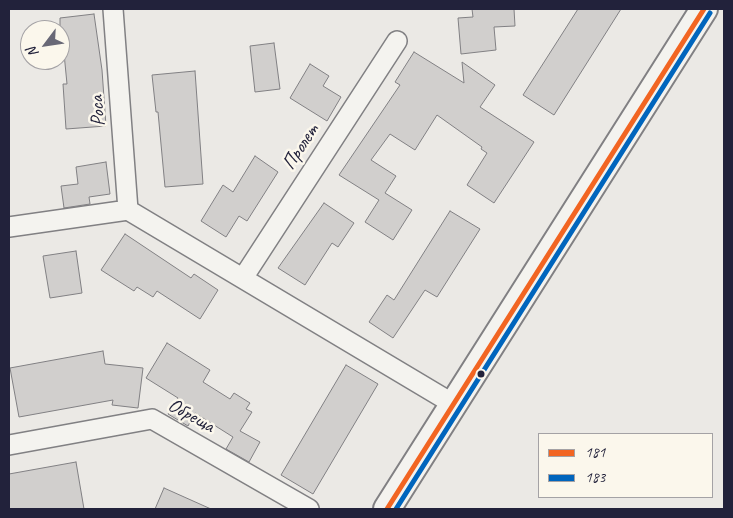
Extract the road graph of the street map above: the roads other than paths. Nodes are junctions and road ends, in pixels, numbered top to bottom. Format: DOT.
graph roads {
  1 [pos="113,9"];
  2 [pos="704,9"];
  3 [pos="397,41"];
  4 [pos="128,210"];
  5 [pos="9,227"];
  6 [pos="243,278"];
  7 [pos="455,405"];
  8 [pos="9,445"];
  9 [pos="309,509"];
  10 [pos="387,509"];
  1 -- 4 [label="street, Роса"];
  2 -- 7 [label="main road"];
  3 -- 6 [label="street, Пролет"];
  4 -- 5 [label="street"];
  4 -- 6 [label="street"];
  6 -- 7 [label="street"];
  7 -- 10 [label="main road"];
  8 -- 9 [label="street, Обреща"];
}
